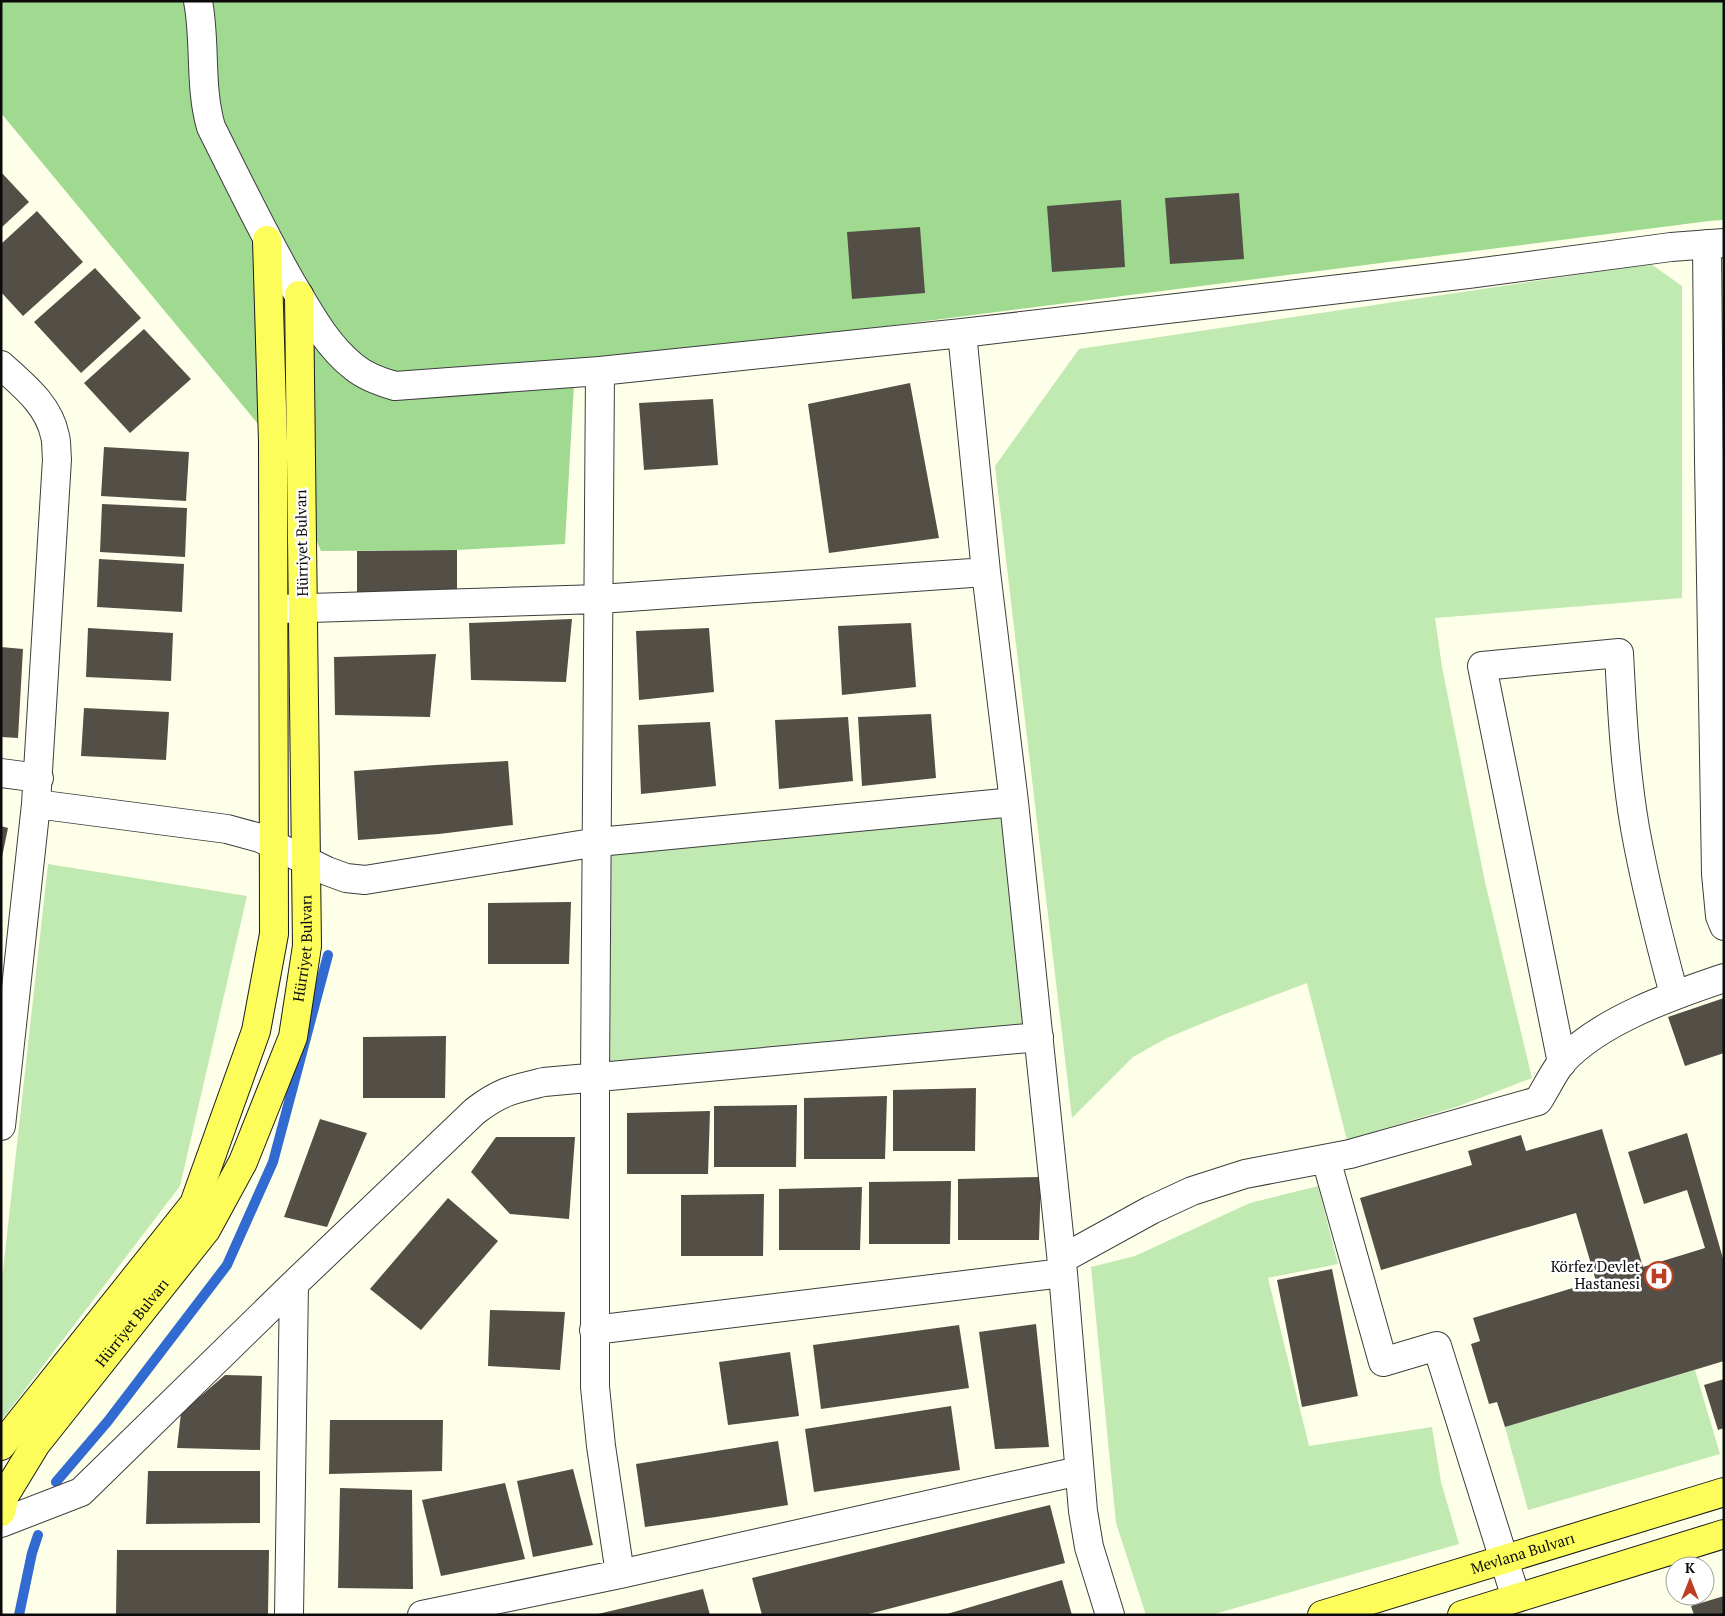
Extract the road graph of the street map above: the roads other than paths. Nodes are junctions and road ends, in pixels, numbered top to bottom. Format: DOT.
graph roads {
  1 [pos="198,1"];
  2 [pos="267,240"];
  3 [pos="1715,243"];
  4 [pos="299,295"];
  5 [pos="962,333"];
  6 [pos="1,365"];
  7 [pos="600,371"];
  8 [pos="1716,460"];
  9 [pos="986,572"];
  10 [pos="600,599"];
  11 [pos="303,608"];
  12 [pos="274,609"];
  13 [pos="1719,722"];
  14 [pos="1,773"];
  15 [pos="38,791"];
  16 [pos="1014,802"];
  17 [pos="598,842"];
  18 [pos="274,845"];
  19 [pos="307,861"];
  20 [pos="1723,919"];
  21 [pos="1724,978"];
  22 [pos="1674,994"];
  23 [pos="1039,1037"];
  24 [pos="1562,1063"];
  25 [pos="595,1077"];
  26 [pos="1,1126"];
  27 [pos="1326,1159"];
  28 [pos="1063,1266"];
  29 [pos="294,1284"];
  30 [pos="594,1330"];
  31 [pos="1,1446"];
  32 [pos="1079,1471"];
  33 [pos="1724,1492"];
  34 [pos="1,1512"];
  35 [pos="1,1524"];
  36 [pos="1724,1534"];
  37 [pos="1504,1559"];
  38 [pos="620,1574"];
  39 [pos="1516,1598"];
  40 [pos="289,1615"];
  41 [pos="422,1615"];
  42 [pos="1110,1615"];
  43 [pos="1322,1615"];
  44 [pos="1462,1615"];
  1 -- 2 [label="street"];
  2 -- 4 [label="street"];
  2 -- 12 [label="main road, Hürriyet Bulvarı"];
  3 -- 5 [label="street"];
  3 -- 8 [label="street"];
  4 -- 7 [label="street"];
  4 -- 11 [label="main road, Hürriyet Bulvarı"];
  5 -- 7 [label="street"];
  5 -- 9 [label="street"];
  6 -- 15 [label="street"];
  7 -- 10 [label="street"];
  8 -- 13 [label="street"];
  9 -- 10 [label="street"];
  9 -- 16 [label="street"];
  10 -- 11 [label="street"];
  10 -- 17 [label="street"];
  11 -- 12 [label="street"];
  11 -- 19 [label="main road, Hürriyet Bulvarı"];
  12 -- 18 [label="main road, Hürriyet Bulvarı"];
  13 -- 20 [label="street"];
  14 -- 15 [label="street"];
  15 -- 18 [label="street"];
  15 -- 26 [label="street"];
  16 -- 17 [label="street"];
  16 -- 23 [label="street"];
  17 -- 19 [label="street"];
  17 -- 25 [label="street"];
  18 -- 19 [label="street"];
  18 -- 31 [label="main road, Hürriyet Bulvarı"];
  19 -- 34 [label="main road, Hürriyet Bulvarı"];
  21 -- 22 [label="street"];
  22 -- 24 [label="street"];
  22 -- 24 [label="street"];
  23 -- 25 [label="street"];
  23 -- 28 [label="street"];
  24 -- 27 [label="street"];
  25 -- 29 [label="street"];
  25 -- 30 [label="street"];
  27 -- 28 [label="street"];
  27 -- 37 [label="street"];
  28 -- 30 [label="street"];
  28 -- 32 [label="street"];
  29 -- 35 [label="street"];
  29 -- 40 [label="street"];
  30 -- 38 [label="street"];
  32 -- 38 [label="street"];
  32 -- 42 [label="street"];
  33 -- 37 [label="main road, Mevlana Bulvarı"];
  36 -- 39 [label="main road"];
  37 -- 39 [label="street"];
  37 -- 43 [label="main road, Mevlana Bulvarı"];
  38 -- 41 [label="street"];
  39 -- 44 [label="main road"];
}
